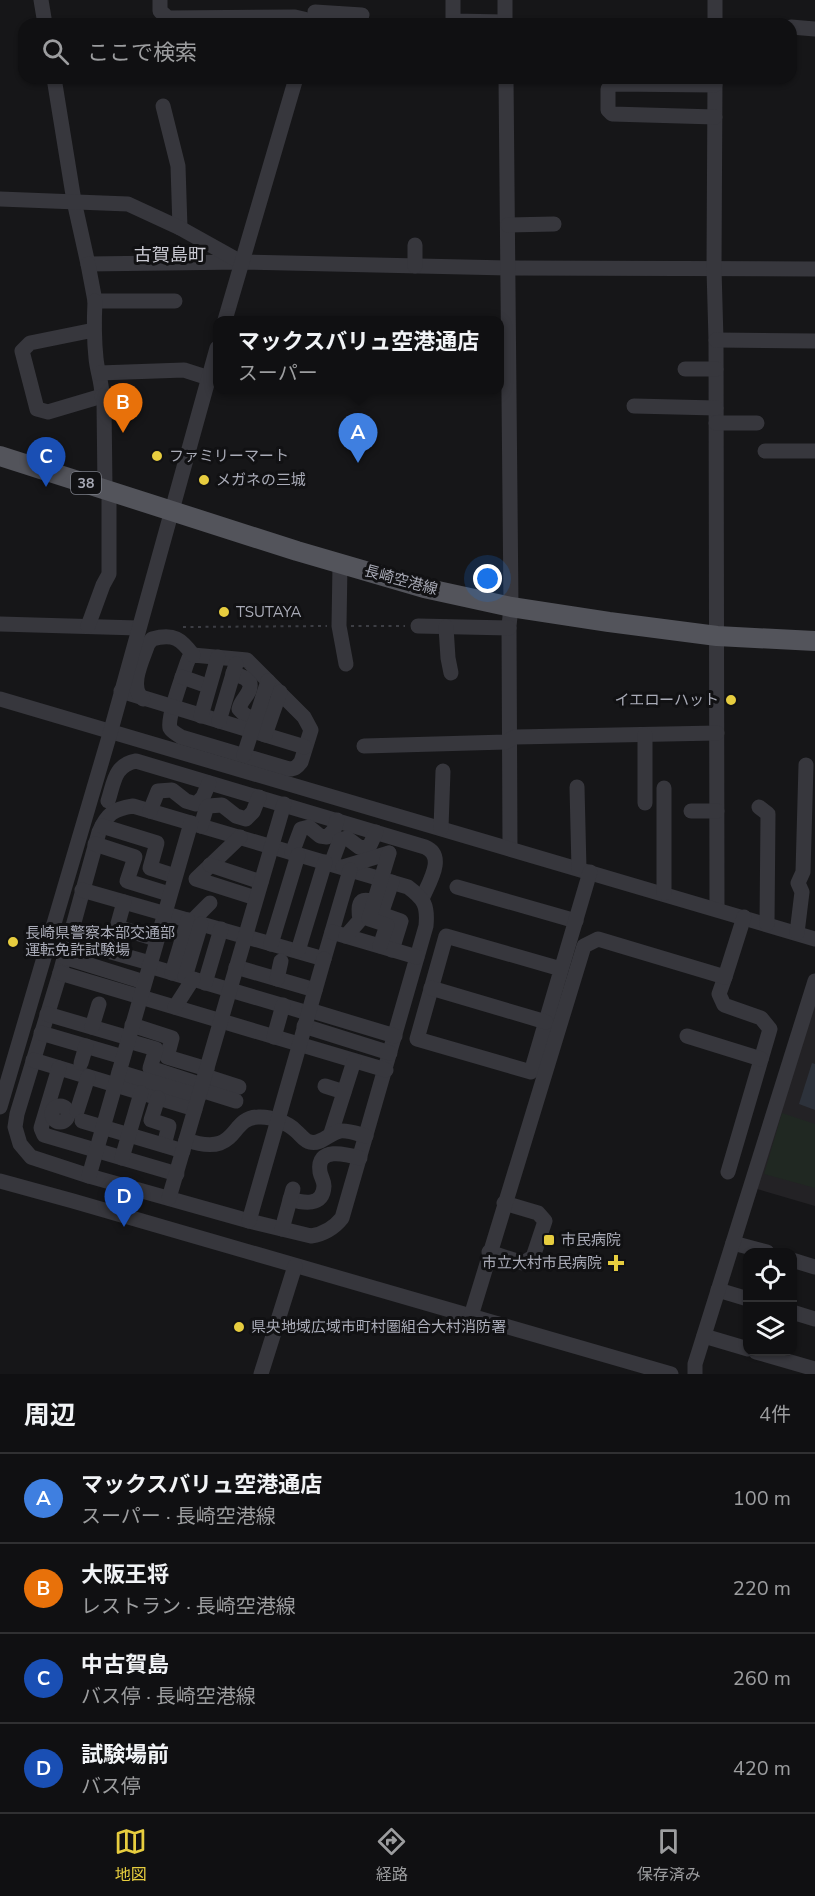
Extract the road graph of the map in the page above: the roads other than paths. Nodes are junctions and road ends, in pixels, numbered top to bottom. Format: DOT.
graph roads {
  1 [pos="41,0"];
  2 [pos="160,0"];
  3 [pos="453,0"];
  4 [pos="505,0"];
  5 [pos="715,0"];
  6 [pos="314,14"];
  7 [pos="362,15"];
  8 [pos="44,18"];
  9 [pos="453,18"];
  10 [pos="505,18"];
  11 [pos="715,18"];
  12 [pos="797,28"];
  13 [pos="815,29"];
  14 [pos="55,84"];
  15 [pos="294,84"];
  16 [pos="506,84"];
  17 [pos="613,84"];
  18 [pos="715,84"];
  19 [pos="162,117"];
  20 [pos="715,117"];
  21 [pos="0,199"];
  22 [pos="74,201"];
  23 [pos="554,224"];
  24 [pos="508,225"];
  25 [pos="180,228"];
  26 [pos="415,245"];
  27 [pos="241,262"];
  28 [pos="88,264"];
  29 [pos="415,266"];
  30 [pos="508,268"];
  31 [pos="714,269"];
  32 [pos="815,269"];
  33 [pos="95,301"];
  34 [pos="175,301"];
  35 [pos="226,316"];
  36 [pos="94,330"];
  37 [pos="716,340"];
  38 [pos="815,341"];
  39 [pos="213,363"];
  40 [pos="685,369"];
  41 [pos="716,369"];
  42 [pos="99,373"];
  43 [pos="209,378"];
  44 [pos="102,396"];
  45 [pos="633,406"];
  46 [pos="716,415"];
  47 [pos="757,423"];
  48 [pos="765,451"];
  49 [pos="815,451"];
  50 [pos="0,456"];
  51 [pos="107,490"];
  52 [pos="172,511"];
  53 [pos="340,564"];
  54 [pos="511,607"];
  55 [pos="0,624"];
  56 [pos="88,626"];
  57 [pos="418,626"];
  58 [pos="446,627"];
  59 [pos="138,628"];
  60 [pos="509,628"];
  61 [pos="173,632"];
  62 [pos="717,636"];
  63 [pos="815,641"];
  64 [pos="193,655"];
  65 [pos="225,661"];
  66 [pos="346,664"];
  67 [pos="451,674"];
  68 [pos="182,677"];
  69 [pos="268,681"];
  70 [pos="205,687"];
  71 [pos="121,691"];
  72 [pos="280,692"];
  73 [pos="226,696"];
  74 [pos="0,699"];
  75 [pos="143,699"];
  76 [pos="173,707"];
  77 [pos="197,714"];
  78 [pos="219,721"];
  79 [pos="265,725"];
  80 [pos="111,730"];
  81 [pos="717,733"];
  82 [pos="645,735"];
  83 [pos="511,739"];
  84 [pos="364,746"];
  85 [pos="305,747"];
  86 [pos="244,755"];
  87 [pos="806,765"];
  88 [pos="443,771"];
  89 [pos="209,783"];
  90 [pos="577,787"];
  91 [pos="664,788"];
  92 [pos="92,790"];
  93 [pos="260,797"];
  94 [pos="645,803"];
  95 [pos="284,804"];
  96 [pos="113,805"];
  97 [pos="759,807"];
  98 [pos="150,811"];
  99 [pos="717,811"];
  100 [pos="691,812"];
  101 [pos="337,820"];
  102 [pos="196,825"];
  103 [pos="102,826"];
  104 [pos="441,828"];
  105 [pos="376,832"];
  106 [pos="240,837"];
  107 [pos="95,844"];
  108 [pos="272,847"];
  109 [pos="510,849"];
  110 [pos="295,854"];
  111 [pos="210,865"];
  112 [pos="337,866"];
  113 [pos="584,870"];
  114 [pos="175,876"];
  115 [pos="386,880"];
  116 [pos="261,882"];
  117 [pos="457,887"];
  118 [pos="82,890"];
  119 [pos="664,893"];
  120 [pos="169,894"];
  121 [pos="256,898"];
  122 [pos="422,899"];
  123 [pos="124,902"];
  124 [pos="374,902"];
  125 [pos="717,909"];
  126 [pos="164,913"];
  127 [pos="744,917"];
  128 [pos="576,921"];
  129 [pos="194,922"];
  130 [pos="767,924"];
  131 [pos="117,927"];
  132 [pos="219,929"];
  133 [pos="797,933"];
  134 [pos="339,934"];
  135 [pos="245,936"];
  136 [pos="69,939"];
  137 [pos="815,939"];
  138 [pos="271,944"];
  139 [pos="112,945"];
  140 [pos="386,948"];
  141 [pos="197,951"];
  142 [pos="298,951"];
  143 [pos="417,957"];
  144 [pos="324,959"];
  145 [pos="282,961"];
  146 [pos="62,965"];
  147 [pos="149,965"];
  148 [pos="561,969"];
  149 [pos="725,977"];
  150 [pos="189,978"];
  151 [pos="277,979"];
  152 [pos="815,981"];
  153 [pos="431,988"];
  154 [pos="142,989"];
  155 [pos="230,990"];
  156 [pos="315,990"];
  157 [pos="99,1004"];
  158 [pos="283,1005"];
  159 [pos="175,1007"];
  160 [pos="47,1014"];
  161 [pos="307,1016"];
  162 [pos="221,1021"];
  163 [pos="546,1022"];
  164 [pos="92,1027"];
  165 [pos="41,1033"];
  166 [pos="130,1035"];
  167 [pos="274,1036"];
  168 [pos="395,1036"];
  169 [pos="687,1036"];
  170 [pos="299,1044"];
  171 [pos="86,1046"];
  172 [pos="390,1053"];
  173 [pos="761,1059"];
  174 [pos="33,1060"];
  175 [pos="354,1061"];
  176 [pos="59,1068"];
  177 [pos="84,1070"];
  178 [pos="386,1070"];
  179 [pos="119,1072"];
  180 [pos="325,1086"];
  181 [pos="202,1088"];
  182 [pos="344,1092"];
  183 [pos="141,1093"];
  184 [pos="158,1098"];
  185 [pos="230,1099"];
  186 [pos="21,1102"];
  187 [pos="0,1107"];
  188 [pos="49,1111"];
  189 [pos="75,1118"];
  190 [pos="277,1120"];
  191 [pos="104,1128"];
  192 [pos="332,1133"];
  193 [pos="129,1135"];
  194 [pos="366,1136"];
  195 [pos="68,1142"];
  196 [pos="164,1145"];
  197 [pos="185,1146"];
  198 [pos="97,1151"];
  199 [pos="122,1158"];
  200 [pos="360,1158"];
  201 [pos="728,1172"];
  202 [pos="177,1174"];
  203 [pos="89,1176"];
  204 [pos="0,1181"];
  205 [pos="169,1198"];
  206 [pos="504,1203"];
  207 [pos="249,1221"];
  208 [pos="282,1229"];
  209 [pos="733,1243"];
  210 [pos="752,1248"];
  211 [pos="489,1252"];
  212 [pos="797,1262"];
  213 [pos="295,1266"];
  214 [pos="815,1267"];
  215 [pos="718,1290"];
  216 [pos="743,1298"];
  217 [pos="797,1314"];
  218 [pos="471,1316"];
  219 [pos="815,1319"];
  220 [pos="704,1336"];
  221 [pos="743,1348"];
  222 [pos="770,1356"];
  223 [pos="815,1369"];
  224 [pos="261,1374"];
  225 [pos="671,1374"];
  226 [pos="695,1374"];
  1 -- 8 [label="street"];
  2 -- 6 [label="street"];
  3 -- 9 [label="street"];
  4 -- 10 [label="street"];
  5 -- 11 [label="street"];
  6 -- 7 [label="street"];
  12 -- 13 [label="street"];
  14 -- 22 [label="street"];
  15 -- 27 [label="street"];
  16 -- 24 [label="street"];
  17 -- 20 [label="street"];
  18 -- 20 [label="street"];
  19 -- 25 [label="street"];
  20 -- 31 [label="street"];
  21 -- 22 [label="street"];
  22 -- 25 [label="street"];
  22 -- 28 [label="street"];
  23 -- 24 [label="street"];
  24 -- 30 [label="street"];
  25 -- 27 [label="street"];
  26 -- 29 [label="street"];
  27 -- 28 [label="street"];
  27 -- 29 [label="street"];
  27 -- 35 [label="street"];
  28 -- 33 [label="street"];
  29 -- 30 [label="street"];
  30 -- 31 [label="street"];
  30 -- 54 [label="street"];
  31 -- 32 [label="street"];
  31 -- 37 [label="street"];
  33 -- 34 [label="street"];
  33 -- 36 [label="street"];
  36 -- 42 [label="street"];
  36 -- 44 [label="street"];
  37 -- 38 [label="street"];
  37 -- 41 [label="street"];
  39 -- 43 [label="street"];
  40 -- 41 [label="street"];
  41 -- 46 [label="street"];
  42 -- 43 [label="street"];
  42 -- 44 [label="street"];
  43 -- 52 [label="street"];
  44 -- 51 [label="street"];
  45 -- 46 [label="street"];
  46 -- 47 [label="street"];
  46 -- 62 [label="street"];
  48 -- 49 [label="street"];
  50 -- 51 [label="main road, 長崎空港線 / 38"];
  51 -- 52 [label="main road, 長崎空港線 / 38"];
  51 -- 56 [label="street"];
  52 -- 53 [label="main road, 長崎空港線 / 38"];
  52 -- 59 [label="street"];
  53 -- 54 [label="main road, 長崎空港線 / 38"];
  53 -- 66 [label="street"];
  54 -- 60 [label="street"];
  54 -- 62 [label="main road, 長崎空港線 / 38"];
  55 -- 56 [label="street"];
  56 -- 59 [label="street"];
  57 -- 58 [label="street"];
  58 -- 60 [label="street"];
  58 -- 67 [label="street"];
  59 -- 71 [label="street"];
  60 -- 83 [label="street"];
  61 -- 64 [label="street"];
  61 -- 65 [label="street"];
  61 -- 75 [label="street"];
  62 -- 63 [label="main road, 長崎空港線 / 38"];
  62 -- 81 [label="street"];
  64 -- 65 [label="street"];
  64 -- 68 [label="street"];
  65 -- 69 [label="street"];
  65 -- 70 [label="street"];
  65 -- 73 [label="street"];
  65 -- 79 [label="street"];
  68 -- 70 [label="street"];
  68 -- 76 [label="street"];
  69 -- 72 [label="street"];
  69 -- 79 [label="street"];
  70 -- 73 [label="street"];
  70 -- 77 [label="street"];
  71 -- 75 [label="street"];
  71 -- 80 [label="street"];
  72 -- 79 [label="street"];
  72 -- 85 [label="street"];
  73 -- 78 [label="street"];
  74 -- 80 [label="street"];
  75 -- 76 [label="street"];
  76 -- 77 [label="street"];
  76 -- 86 [label="street"];
  77 -- 78 [label="street"];
  78 -- 79 [label="street"];
  79 -- 85 [label="street"];
  79 -- 86 [label="street"];
  80 -- 92 [label="street"];
  80 -- 104 [label="street"];
  81 -- 82 [label="street"];
  81 -- 99 [label="street"];
  82 -- 83 [label="street"];
  82 -- 94 [label="street"];
  83 -- 84 [label="street"];
  83 -- 109 [label="street"];
  85 -- 86 [label="street"];
  87 -- 133 [label="street"];
  88 -- 104 [label="street"];
  89 -- 93 [label="street"];
  89 -- 96 [label="street"];
  89 -- 98 [label="street"];
  90 -- 113 [label="street"];
  91 -- 119 [label="street"];
  92 -- 96 [label="street"];
  92 -- 187 [label="street"];
  93 -- 95 [label="street"];
  93 -- 102 [label="street"];
  95 -- 101 [label="street"];
  95 -- 108 [label="street"];
  96 -- 98 [label="street"];
  96 -- 103 [label="street"];
  97 -- 130 [label="street"];
  98 -- 102 [label="street"];
  99 -- 100 [label="street"];
  99 -- 125 [label="street"];
  101 -- 105 [label="street"];
  101 -- 110 [label="street"];
  102 -- 106 [label="street"];
  102 -- 114 [label="street"];
  103 -- 107 [label="street"];
  103 -- 114 [label="street"];
  104 -- 109 [label="street"];
  105 -- 112 [label="street"];
  105 -- 122 [label="street"];
  106 -- 108 [label="street"];
  106 -- 111 [label="street"];
  107 -- 118 [label="street"];
  107 -- 120 [label="street"];
  108 -- 110 [label="street"];
  108 -- 116 [label="street"];
  109 -- 113 [label="street"];
  110 -- 112 [label="street"];
  110 -- 138 [label="street"];
  111 -- 116 [label="street"];
  111 -- 121 [label="street"];
  112 -- 115 [label="street"];
  112 -- 115 [label="street"];
  112 -- 134 [label="street"];
  112 -- 142 [label="street"];
  113 -- 119 [label="street"];
  113 -- 128 [label="street"];
  114 -- 120 [label="street"];
  115 -- 122 [label="street"];
  115 -- 124 [label="street"];
  115 -- 140 [label="street"];
  116 -- 121 [label="street"];
  117 -- 128 [label="street"];
  118 -- 123 [label="street"];
  118 -- 136 [label="street"];
  119 -- 125 [label="street"];
  120 -- 126 [label="street"];
  121 -- 135 [label="street"];
  122 -- 143 [label="street"];
  123 -- 126 [label="street"];
  123 -- 131 [label="street"];
  124 -- 134 [label="street"];
  124 -- 140 [label="street"];
  125 -- 127 [label="street"];
  126 -- 129 [label="street"];
  126 -- 141 [label="street"];
  127 -- 130 [label="street"];
  127 -- 149 [label="street"];
  128 -- 148 [label="street"];
  129 -- 132 [label="street"];
  129 -- 132 [label="street"];
  129 -- 141 [label="street"];
  130 -- 133 [label="street"];
  131 -- 139 [label="street"];
  131 -- 141 [label="street"];
  132 -- 135 [label="street"];
  132 -- 141 [label="street"];
  133 -- 137 [label="street"];
  134 -- 140 [label="street"];
  134 -- 144 [label="street"];
  135 -- 138 [label="street"];
  135 -- 141 [label="street"];
  136 -- 146 [label="street"];
  136 -- 147 [label="street"];
  138 -- 142 [label="street"];
  140 -- 143 [label="street"];
  141 -- 147 [label="street"];
  141 -- 150 [label="street"];
  141 -- 150 [label="street"];
  141 -- 151 [label="street"];
  141 -- 155 [label="street"];
  142 -- 144 [label="street"];
  143 -- 168 [label="street"];
  144 -- 156 [label="street"];
  145 -- 151 [label="street"];
  146 -- 154 [label="street"];
  146 -- 160 [label="street"];
  147 -- 150 [label="street"];
  147 -- 154 [label="street"];
  148 -- 153 [label="street"];
  148 -- 163 [label="street"];
  149 -- 173 [label="street"];
  149 -- 206 [label="street"];
  150 -- 155 [label="street"];
  150 -- 159 [label="street"];
  151 -- 156 [label="street"];
  152 -- 209 [label="street"];
  153 -- 163 [label="street"];
  153 -- 163 [label="street"];
  154 -- 159 [label="street"];
  154 -- 166 [label="street"];
  155 -- 158 [label="street"];
  155 -- 162 [label="street"];
  156 -- 161 [label="street"];
  157 -- 164 [label="street"];
  158 -- 161 [label="street"];
  158 -- 167 [label="street"];
  159 -- 162 [label="street"];
  160 -- 164 [label="street"];
  160 -- 165 [label="street"];
  161 -- 168 [label="street"];
  161 -- 170 [label="street"];
  161 -- 172 [label="street"];
  162 -- 167 [label="street"];
  162 -- 181 [label="street"];
  164 -- 166 [label="street"];
  165 -- 171 [label="street"];
  165 -- 174 [label="street"];
  166 -- 179 [label="street"];
  166 -- 181 [label="street"];
  167 -- 170 [label="street"];
  168 -- 172 [label="street"];
  169 -- 173 [label="street"];
  170 -- 175 [label="street"];
  170 -- 190 [label="street"];
  171 -- 177 [label="street"];
  171 -- 179 [label="street"];
  172 -- 178 [label="street"];
  173 -- 201 [label="street"];
  174 -- 176 [label="street"];
  174 -- 186 [label="street"];
  175 -- 178 [label="street"];
  175 -- 182 [label="street"];
  176 -- 177 [label="street"];
  176 -- 188 [label="street"];
  177 -- 179 [label="street"];
  177 -- 189 [label="street"];
  178 -- 194 [label="street"];
  179 -- 181 [label="street"];
  179 -- 183 [label="street"];
  179 -- 191 [label="street"];
  180 -- 182 [label="street"];
  181 -- 184 [label="street"];
  181 -- 185 [label="street"];
  181 -- 197 [label="street"];
  182 -- 192 [label="street"];
  183 -- 184 [label="street"];
  183 -- 193 [label="street"];
  184 -- 196 [label="street"];
  186 -- 188 [label="street"];
  186 -- 203 [label="street"];
  188 -- 189 [label="street"];
  188 -- 195 [label="street"];
  189 -- 191 [label="street"];
  189 -- 195 [label="street"];
  190 -- 192 [label="street"];
  190 -- 197 [label="street"];
  190 -- 207 [label="street"];
  191 -- 193 [label="street"];
  191 -- 198 [label="street"];
  192 -- 194 [label="street"];
  193 -- 196 [label="street"];
  193 -- 199 [label="street"];
  194 -- 200 [label="street"];
  195 -- 198 [label="street"];
  196 -- 197 [label="street"];
  197 -- 202 [label="street"];
  198 -- 199 [label="street"];
  198 -- 203 [label="street"];
  199 -- 202 [label="street"];
  200 -- 208 [label="street"];
  200 -- 208 [label="street"];
  202 -- 205 [label="street"];
  203 -- 205 [label="street"];
  204 -- 213 [label="street"];
  205 -- 207 [label="street"];
  206 -- 211 [label="street"];
  206 -- 211 [label="street"];
  207 -- 208 [label="street"];
  209 -- 210 [label="street"];
  209 -- 215 [label="street"];
  211 -- 218 [label="street"];
  212 -- 214 [label="street"];
  213 -- 218 [label="street"];
  213 -- 224 [label="street"];
  215 -- 216 [label="street"];
  215 -- 220 [label="street"];
  217 -- 219 [label="street"];
  218 -- 225 [label="street"];
  220 -- 221 [label="street"];
  220 -- 226 [label="street"];
  222 -- 223 [label="street"];
}
